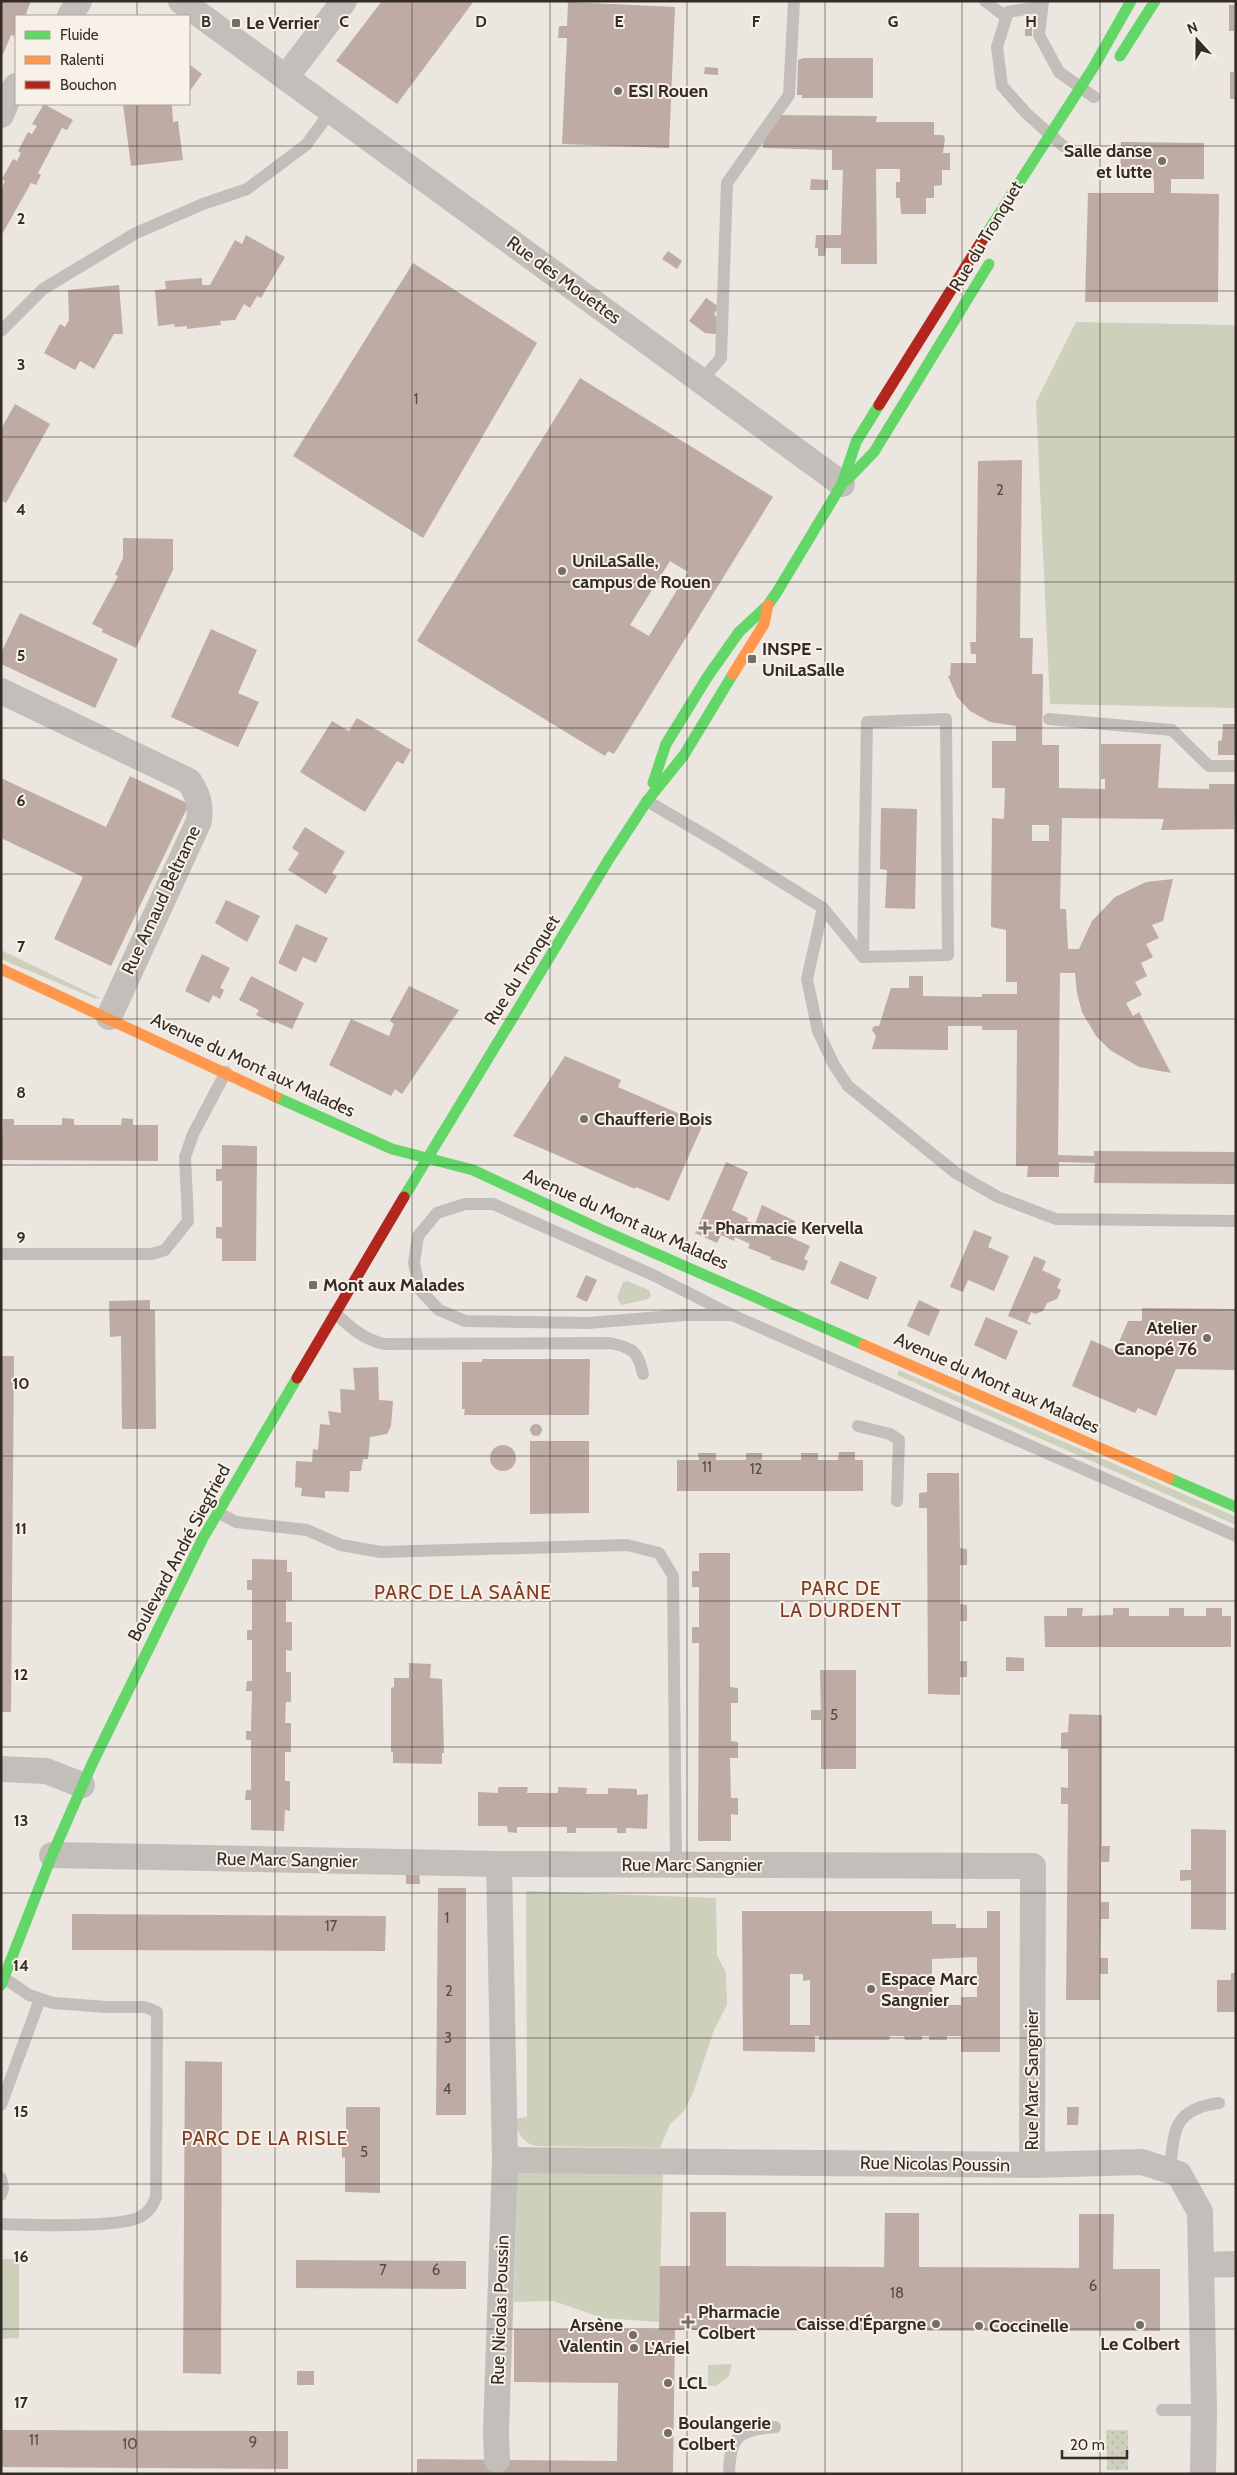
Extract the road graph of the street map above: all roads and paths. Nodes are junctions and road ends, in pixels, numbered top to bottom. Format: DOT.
graph roads {
  1 [pos="79,1"];
  2 [pos="181,1"];
  3 [pos="344,1"];
  4 [pos="794,1"];
  5 [pos="985,1"];
  6 [pos="1131,1"];
  7 [pos="1155,1"];
  8 [pos="1043,4"];
  9 [pos="71,15"];
  10 [pos="1006,18"];
  11 [pos="1113,68"];
  12 [pos="286,77"];
  13 [pos="1079,87"];
  14 [pos="15,88"];
  15 [pos="1094,98"];
  16 [pos="331,110"];
  17 [pos="1,114"];
  18 [pos="1050,134"];
  19 [pos="1063,146"];
  20 [pos="996,253"];
  21 [pos="1,331"];
  22 [pos="701,380"];
  23 [pos="842,484"];
  24 [pos="768,606"];
  25 [pos="1,692"];
  26 [pos="1049,719"];
  27 [pos="1236,766"];
  28 [pos="647,801"];
  29 [pos="822,908"];
  30 [pos="863,957"];
  31 [pos="1,968"];
  32 [pos="109,1017"];
  33 [pos="226,1072"];
  34 [pos="428,1158"];
  35 [pos="1236,1221"];
  36 [pos="1,1254"];
  37 [pos="335,1313"];
  38 [pos="732,1315"];
  39 [pos="643,1374"];
  40 [pos="858,1426"];
  41 [pos="897,1501"];
  42 [pos="1236,1507"];
  43 [pos="219,1513"];
  44 [pos="1236,1536"];
  45 [pos="1,1769"];
  46 [pos="82,1785"];
  47 [pos="52,1855"];
  48 [pos="499,1864"];
  49 [pos="676,1865"];
  50 [pos="2,1982"];
  51 [pos="40,1999"];
  52 [pos="1219,2103"];
  53 [pos="1,2105"];
  54 [pos="505,2160"];
  55 [pos="1032,2165"];
  56 [pos="1170,2171"];
  57 [pos="1,2178"];
  58 [pos="1,2195"];
  59 [pos="1,2224"];
  60 [pos="1236,2264"];
  61 [pos="1202,2265"];
  62 [pos="1162,2410"];
  63 [pos="1204,2410"];
  64 [pos="775,2427"];
  65 [pos="497,2460"];
  66 [pos="729,2474"];
  67 [pos="1203,2474"];
  1 -- 9 [label="street"];
  2 -- 12 [label="street, Rue des Mouettes"];
  3 -- 12 [label="street"];
  4 -- 22 [label="lane"];
  5 -- 10 [label="lane"];
  6 -- 13 [label="street, Rue du Tronquet"];
  7 -- 11 [label="street"];
  8 -- 10 [label="lane"];
  8 -- 13 [label="lane"];
  10 -- 18 [label="lane"];
  12 -- 16 [label="street, Rue des Mouettes"];
  13 -- 15 [label="lane"];
  13 -- 18 [label="street, Rue du Tronquet"];
  14 -- 17 [label="street"];
  16 -- 21 [label="lane"];
  16 -- 22 [label="street, Rue des Mouettes"];
  18 -- 19 [label="lane"];
  18 -- 23 [label="street, Rue du Tronquet"];
  20 -- 23 [label="street, Rue du Tronquet"];
  22 -- 23 [label="street, Rue des Mouettes"];
  23 -- 24 [label="street, Rue du Tronquet"];
  24 -- 28 [label="street, Rue du Tronquet"];
  24 -- 28 [label="street, Rue du Tronquet"];
  25 -- 32 [label="street, Rue Arnaud Beltrame"];
  26 -- 27 [label="lane"];
  28 -- 29 [label="lane"];
  28 -- 34 [label="street, Rue du Tronquet"];
  29 -- 30 [label="lane"];
  29 -- 35 [label="lane"];
  30 -- 30 [label="lane"];
  31 -- 32 [label="street, Avenue du Mont aux Malades"];
  32 -- 33 [label="street, Avenue du Mont aux Malades"];
  33 -- 34 [label="street, Avenue du Mont aux Malades"];
  33 -- 36 [label="lane"];
  34 -- 37 [label="street, Boulevard André Siegfried"];
  34 -- 42 [label="street, Avenue du Mont aux Malades"];
  37 -- 39 [label="lane"];
  37 -- 43 [label="street, Boulevard André Siegfried"];
  38 -- 38 [label="lane"];
  38 -- 44 [label="lane"];
  40 -- 41 [label="lane"];
  43 -- 46 [label="street, Boulevard André Siegfried"];
  43 -- 49 [label="lane"];
  45 -- 46 [label="street"];
  46 -- 47 [label="street, Boulevard André Siegfried"];
  47 -- 48 [label="street, Rue Marc Sangnier"];
  47 -- 50 [label="street, Boulevard André Siegfried"];
  48 -- 49 [label="street, Rue Marc Sangnier"];
  48 -- 54 [label="street, Rue Nicolas Poussin"];
  49 -- 55 [label="street, Rue Marc Sangnier"];
  50 -- 51 [label="lane"];
  51 -- 53 [label="lane"];
  51 -- 59 [label="lane"];
  52 -- 56 [label="lane"];
  54 -- 55 [label="street, Rue Nicolas Poussin"];
  54 -- 65 [label="street, Rue Nicolas Poussin"];
  55 -- 56 [label="street, Rue Nicolas Poussin"];
  56 -- 61 [label="street, Rue Nicolas Poussin"];
  57 -- 58 [label="lane"];
  60 -- 61 [label="street"];
  61 -- 63 [label="street, Rue Nicolas Poussin"];
  62 -- 63 [label="lane"];
  63 -- 67 [label="street, Rue Nicolas Poussin"];
  64 -- 66 [label="lane"];
}
